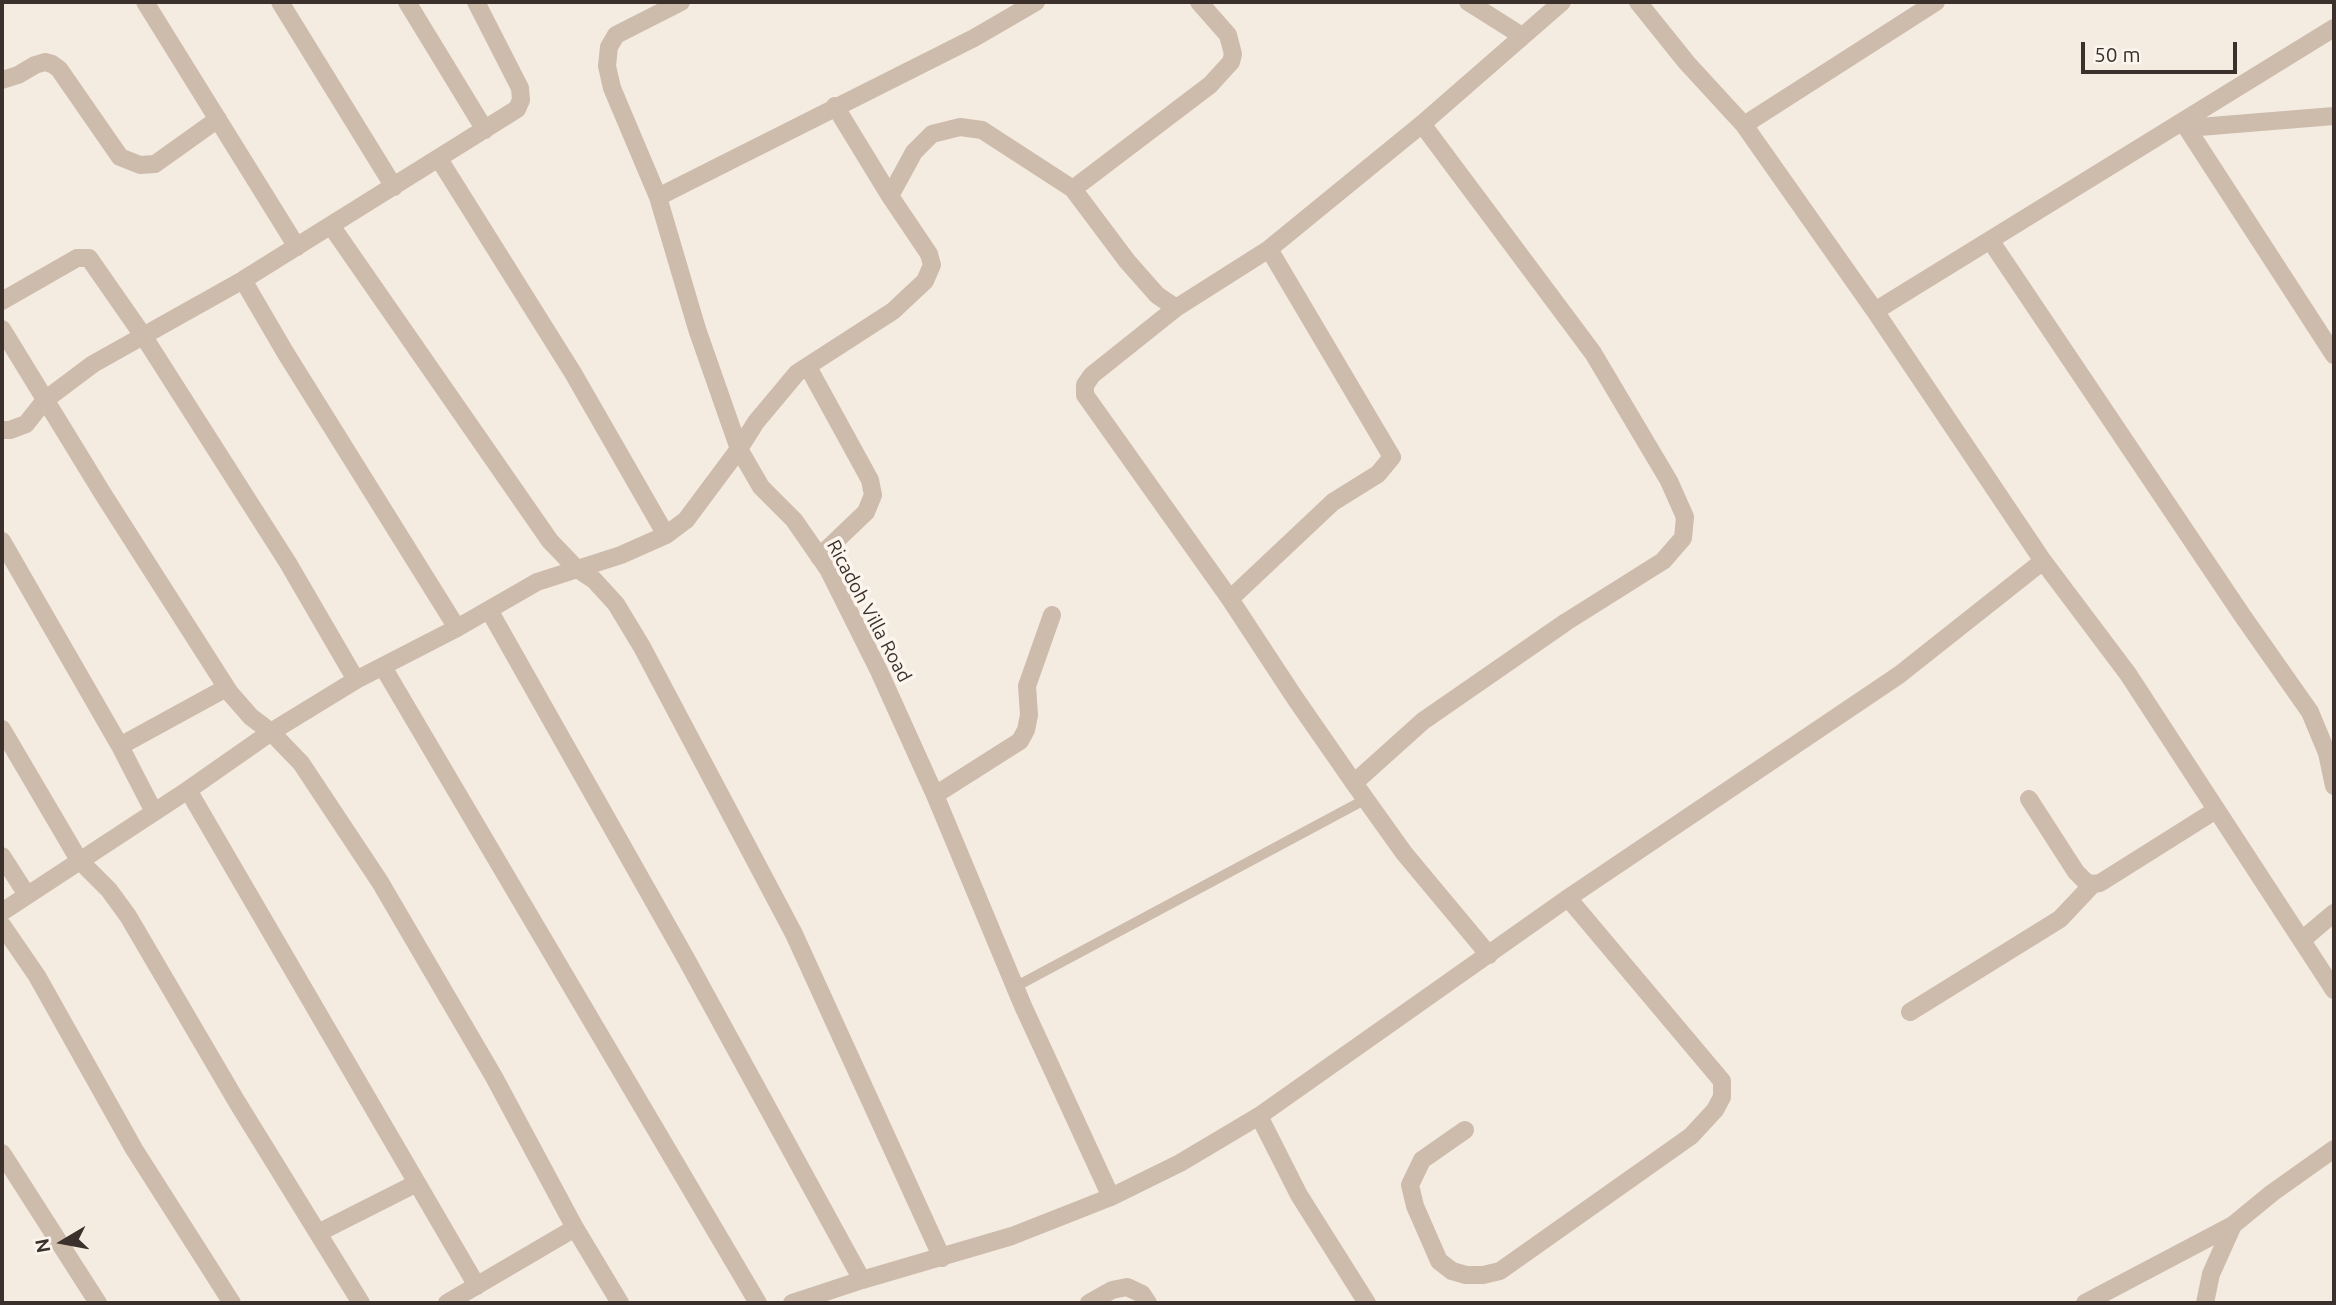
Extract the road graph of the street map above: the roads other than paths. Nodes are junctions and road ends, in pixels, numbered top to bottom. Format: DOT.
graph roads {
  1 [pos="145,2"];
  2 [pos="280,2"];
  3 [pos="407,2"];
  4 [pos="476,2"];
  5 [pos="681,2"];
  6 [pos="1036,2"];
  7 [pos="1199,2"];
  8 [pos="1468,2"];
  9 [pos="1562,2"];
  10 [pos="1639,2"];
  11 [pos="1936,2"];
  12 [pos="2334,28"];
  13 [pos="1522,36"];
  14 [pos="2,80"];
  15 [pos="835,106"];
  16 [pos="2334,117"];
  17 [pos="218,119"];
  18 [pos="1422,124"];
  19 [pos="1744,125"];
  20 [pos="2185,125"];
  21 [pos="485,130"];
  22 [pos="439,159"];
  23 [pos="394,187"];
  24 [pos="1073,189"];
  25 [pos="890,196"];
  26 [pos="658,197"];
  27 [pos="332,227"];
  28 [pos="1990,240"];
  29 [pos="297,247"];
  30 [pos="1269,249"];
  31 [pos="243,280"];
  32 [pos="2,301"];
  33 [pos="1176,308"];
  34 [pos="1875,311"];
  35 [pos="2,329"];
  36 [pos="144,337"];
  37 [pos="2334,355"];
  38 [pos="808,367"];
  39 [pos="45,400"];
  40 [pos="2,430"];
  41 [pos="739,449"];
  42 [pos="666,535"];
  43 [pos="2,541"];
  44 [pos="819,557"];
  45 [pos="2043,561"];
  46 [pos="576,568"];
  47 [pos="1230,599"];
  48 [pos="489,610"];
  49 [pos="1052,615"];
  50 [pos="457,628"];
  51 [pos="383,667"];
  52 [pos="356,680"];
  53 [pos="226,688"];
  54 [pos="2,729"];
  55 [pos="271,732"];
  56 [pos="120,746"];
  57 [pos="1354,783"];
  58 [pos="2334,786"];
  59 [pos="188,790"];
  60 [pos="934,795"];
  61 [pos="1366,799"];
  62 [pos="2029,799"];
  63 [pos="2216,810"];
  64 [pos="154,811"];
  65 [pos="2,856"];
  66 [pos="79,860"];
  67 [pos="2094,884"];
  68 [pos="27,895"];
  69 [pos="1568,898"];
  70 [pos="2,912"];
  71 [pos="2334,913"];
  72 [pos="2,925"];
  73 [pos="2302,940"];
  74 [pos="1489,955"];
  75 [pos="1015,987"];
  76 [pos="2334,990"];
  77 [pos="1910,1012"];
  78 [pos="1259,1116"];
  79 [pos="1465,1130"];
  80 [pos="2334,1149"];
  81 [pos="2,1153"];
  82 [pos="417,1183"];
  83 [pos="1111,1197"];
  84 [pos="2233,1225"];
  85 [pos="575,1228"];
  86 [pos="318,1233"];
  87 [pos="942,1258"];
  88 [pos="862,1280"];
  89 [pos="477,1286"];
  90 [pos="98,1303"];
  91 [pos="232,1303"];
  92 [pos="361,1303"];
  93 [pos="447,1303"];
  94 [pos="620,1303"];
  95 [pos="758,1303"];
  96 [pos="792,1303"];
  97 [pos="1089,1303"];
  98 [pos="1148,1303"];
  99 [pos="1367,1303"];
  100 [pos="2085,1303"];
  101 [pos="2205,1303"];
  1 -- 17 [label="street"];
  2 -- 23 [label="street"];
  3 -- 21 [label="street"];
  4 -- 21 [label="street"];
  5 -- 26 [label="street, Ricadoh Villa Road"];
  6 -- 15 [label="street"];
  7 -- 24 [label="street"];
  8 -- 13 [label="street"];
  9 -- 13 [label="street"];
  10 -- 19 [label="street"];
  11 -- 19 [label="street"];
  12 -- 20 [label="street"];
  13 -- 18 [label="street"];
  14 -- 17 [label="street"];
  15 -- 25 [label="street"];
  15 -- 26 [label="street"];
  16 -- 20 [label="street"];
  17 -- 29 [label="street"];
  18 -- 30 [label="street"];
  18 -- 57 [label="street"];
  19 -- 34 [label="street"];
  20 -- 28 [label="street"];
  20 -- 37 [label="street"];
  21 -- 22 [label="street"];
  22 -- 23 [label="street"];
  22 -- 42 [label="street"];
  23 -- 27 [label="street"];
  24 -- 25 [label="street"];
  24 -- 33 [label="street"];
  25 -- 38 [label="street"];
  26 -- 41 [label="street, Ricadoh Villa Road"];
  27 -- 29 [label="street"];
  27 -- 46 [label="street"];
  28 -- 34 [label="street"];
  28 -- 58 [label="street"];
  29 -- 31 [label="street"];
  30 -- 33 [label="street"];
  30 -- 47 [label="street"];
  31 -- 36 [label="street"];
  31 -- 50 [label="street"];
  32 -- 36 [label="street"];
  33 -- 47 [label="street"];
  34 -- 45 [label="street"];
  35 -- 39 [label="street"];
  36 -- 39 [label="street"];
  36 -- 52 [label="street"];
  38 -- 41 [label="street"];
  38 -- 44 [label="street"];
  39 -- 40 [label="street"];
  39 -- 53 [label="street"];
  41 -- 42 [label="street"];
  41 -- 44 [label="street, Ricadoh Villa Road"];
  42 -- 46 [label="street"];
  43 -- 56 [label="street"];
  44 -- 60 [label="street, Ricadoh Villa Road"];
  45 -- 63 [label="street"];
  45 -- 69 [label="street"];
  46 -- 48 [label="street"];
  46 -- 87 [label="street"];
  47 -- 57 [label="street"];
  48 -- 50 [label="street"];
  48 -- 88 [label="street"];
  49 -- 60 [label="street"];
  50 -- 51 [label="street"];
  51 -- 52 [label="street"];
  51 -- 95 [label="street"];
  52 -- 55 [label="street"];
  53 -- 55 [label="street"];
  53 -- 56 [label="street"];
  54 -- 66 [label="street"];
  55 -- 59 [label="street"];
  55 -- 85 [label="street"];
  56 -- 64 [label="street"];
  57 -- 61 [label="street"];
  59 -- 64 [label="street"];
  59 -- 82 [label="street"];
  60 -- 75 [label="street, Ricadoh Villa Road"];
  61 -- 74 [label="street"];
  61 -- 75 [label="lane"];
  62 -- 67 [label="street"];
  63 -- 67 [label="street"];
  63 -- 73 [label="street"];
  64 -- 66 [label="street"];
  65 -- 68 [label="street"];
  66 -- 68 [label="street"];
  66 -- 86 [label="street"];
  67 -- 77 [label="street"];
  68 -- 70 [label="street"];
  69 -- 74 [label="street"];
  69 -- 79 [label="street"];
  71 -- 73 [label="street"];
  72 -- 91 [label="street"];
  73 -- 76 [label="street"];
  74 -- 78 [label="street"];
  75 -- 83 [label="street, Ricadoh Villa Road"];
  78 -- 83 [label="street"];
  78 -- 99 [label="street"];
  80 -- 84 [label="street"];
  81 -- 90 [label="street"];
  82 -- 86 [label="street"];
  82 -- 89 [label="street"];
  83 -- 87 [label="street"];
  84 -- 100 [label="street"];
  84 -- 101 [label="street"];
  85 -- 89 [label="street"];
  85 -- 94 [label="street"];
  86 -- 92 [label="street"];
  87 -- 88 [label="street"];
  88 -- 96 [label="street"];
  89 -- 93 [label="street"];
  97 -- 98 [label="street"];
}
